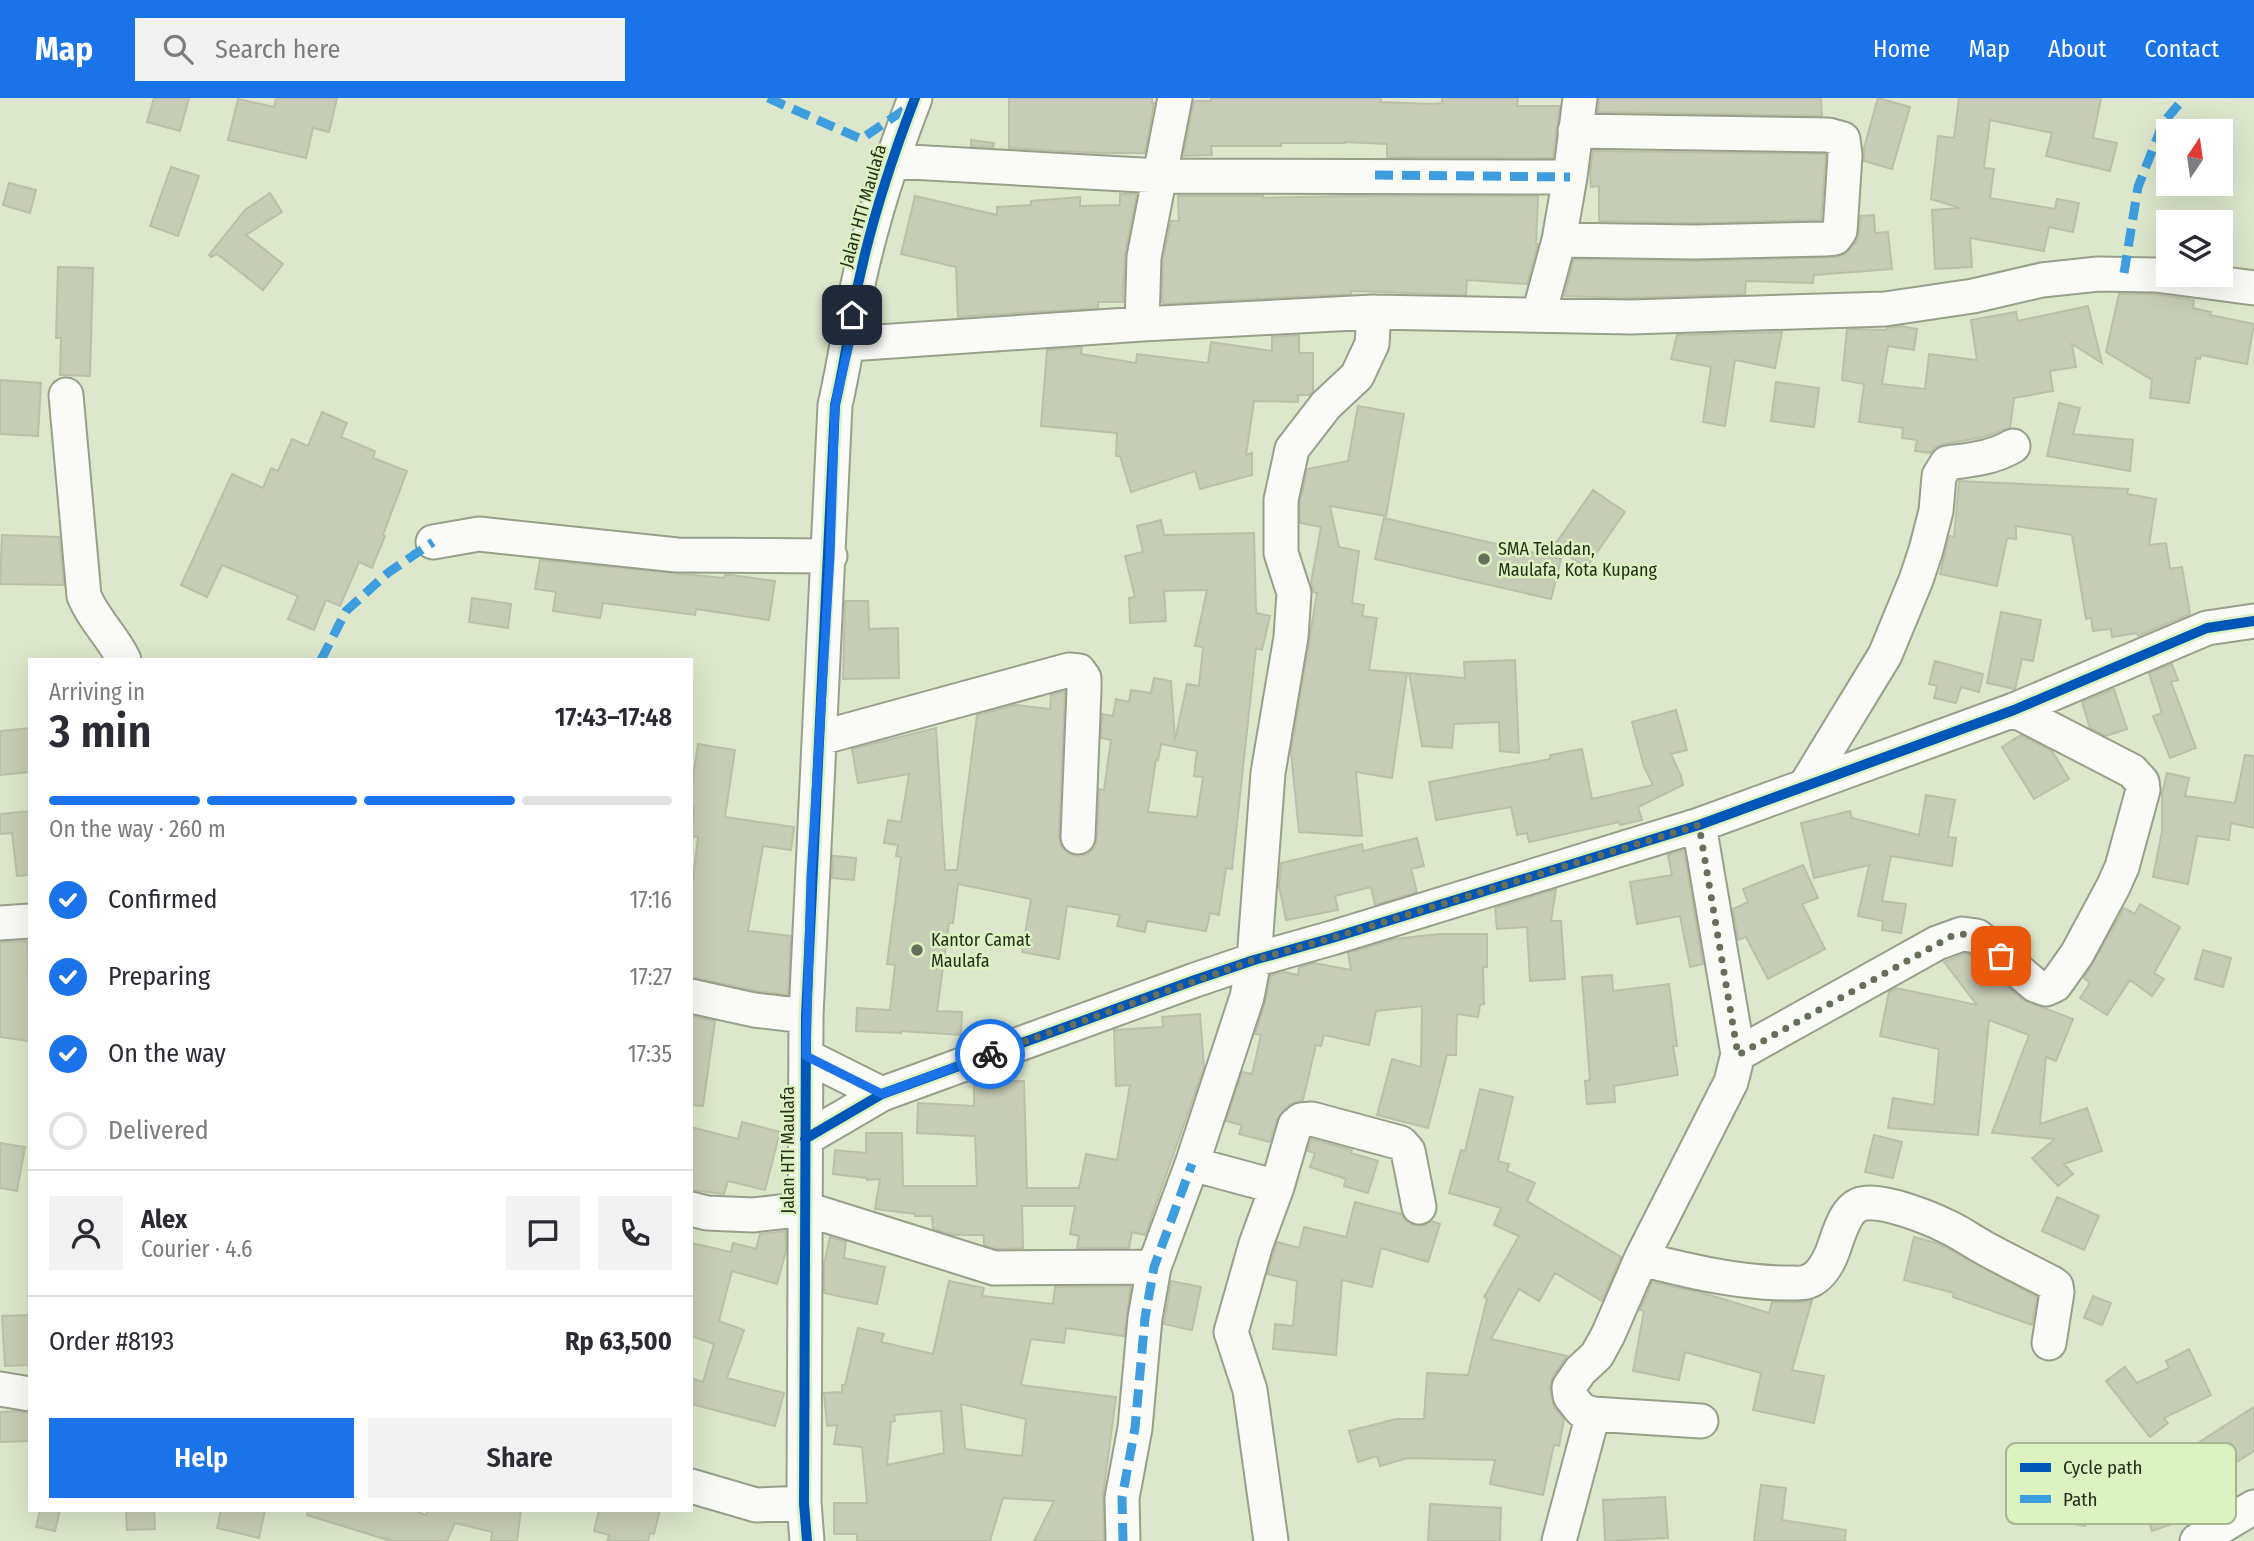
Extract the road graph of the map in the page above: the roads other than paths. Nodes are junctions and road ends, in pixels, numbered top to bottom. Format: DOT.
graph roads {
  1 [pos="915,98"];
  2 [pos="1175,98"];
  3 [pos="1580,98"];
  4 [pos="1575,131"];
  5 [pos="892,161"];
  6 [pos="1159,176"];
  7 [pos="1570,177"];
  8 [pos="1559,240"];
  9 [pos="2254,288"];
  10 [pos="1374,313"];
  11 [pos="1539,314"];
  12 [pos="1142,324"];
  13 [pos="849,344"];
  14 [pos="66,395"];
  15 [pos="2013,446"];
  16 [pos="433,542"];
  17 [pos="830,556"];
  18 [pos="2254,621"];
  19 [pos="123,658"];
  20 [pos="2014,710"];
  21 [pos="820,738"];
  22 [pos="1805,786"];
  23 [pos="1699,825"];
  24 [pos="1078,837"];
  25 [pos="28,922"];
  26 [pos="0,923"];
  27 [pos="1254,960"];
  28 [pos="693,996"];
  29 [pos="806,1016"];
  30 [pos="1738,1055"];
  31 [pos="806,1056"];
  32 [pos="882,1094"];
  33 [pos="805,1139"];
  34 [pos="1192,1164"];
  35 [pos="1277,1187"];
  36 [pos="1419,1207"];
  37 [pos="806,1209"];
  38 [pos="693,1210"];
  39 [pos="1641,1259"];
  40 [pos="1154,1267"];
  41 [pos="2049,1343"];
  42 [pos="0,1389"];
  43 [pos="28,1394"];
  44 [pos="1592,1414"];
  45 [pos="1701,1421"];
  46 [pos="693,1487"];
  47 [pos="804,1503"];
  48 [pos="2254,1507"];
  49 [pos="2236,1518"];
  50 [pos="2226,1524"];
  51 [pos="807,1541"];
  52 [pos="1123,1541"];
  53 [pos="1272,1541"];
  54 [pos="1559,1541"];
  55 [pos="2197,1541"];
  1 -- 5 [label="street, Jalan HTI Maulafa"];
  2 -- 6 [label="street"];
  3 -- 4 [label="street"];
  4 -- 7 [label="street"];
  4 -- 8 [label="street"];
  5 -- 6 [label="street"];
  5 -- 13 [label="street, Jalan HTI Maulafa"];
  6 -- 7 [label="street"];
  6 -- 12 [label="street"];
  7 -- 8 [label="street"];
  8 -- 11 [label="street"];
  9 -- 11 [label="street"];
  10 -- 11 [label="street"];
  10 -- 12 [label="street"];
  10 -- 27 [label="street"];
  12 -- 13 [label="street"];
  13 -- 17 [label="street, Jalan HTI Maulafa"];
  14 -- 19 [label="street"];
  15 -- 22 [label="street"];
  16 -- 17 [label="street"];
  17 -- 21 [label="street, Jalan HTI Maulafa"];
  18 -- 20 [label="street"];
  20 -- 22 [label="street"];
  20 -- 30 [label="street"];
  21 -- 24 [label="street"];
  21 -- 29 [label="street, Jalan HTI Maulafa"];
  22 -- 23 [label="street"];
  23 -- 27 [label="street"];
  23 -- 30 [label="street"];
  25 -- 26 [label="street"];
  27 -- 32 [label="street"];
  27 -- 34 [label="street"];
  28 -- 29 [label="street"];
  29 -- 31 [label="street, Jalan HTI Maulafa"];
  30 -- 39 [label="street"];
  31 -- 32 [label="street"];
  31 -- 33 [label="street, Jalan HTI Maulafa"];
  32 -- 33 [label="street"];
  33 -- 37 [label="street, Jalan HTI Maulafa"];
  34 -- 35 [label="street"];
  34 -- 40 [label="street"];
  35 -- 36 [label="street"];
  35 -- 53 [label="street"];
  37 -- 38 [label="street"];
  37 -- 40 [label="street"];
  37 -- 47 [label="street, Jalan HTI Maulafa"];
  39 -- 41 [label="street"];
  39 -- 44 [label="street"];
  40 -- 52 [label="street"];
  42 -- 43 [label="street"];
  44 -- 45 [label="street"];
  44 -- 54 [label="street"];
  46 -- 47 [label="street"];
  47 -- 51 [label="street, Jalan HTI Maulafa"];
  48 -- 49 [label="street"];
  50 -- 55 [label="street"];
}
